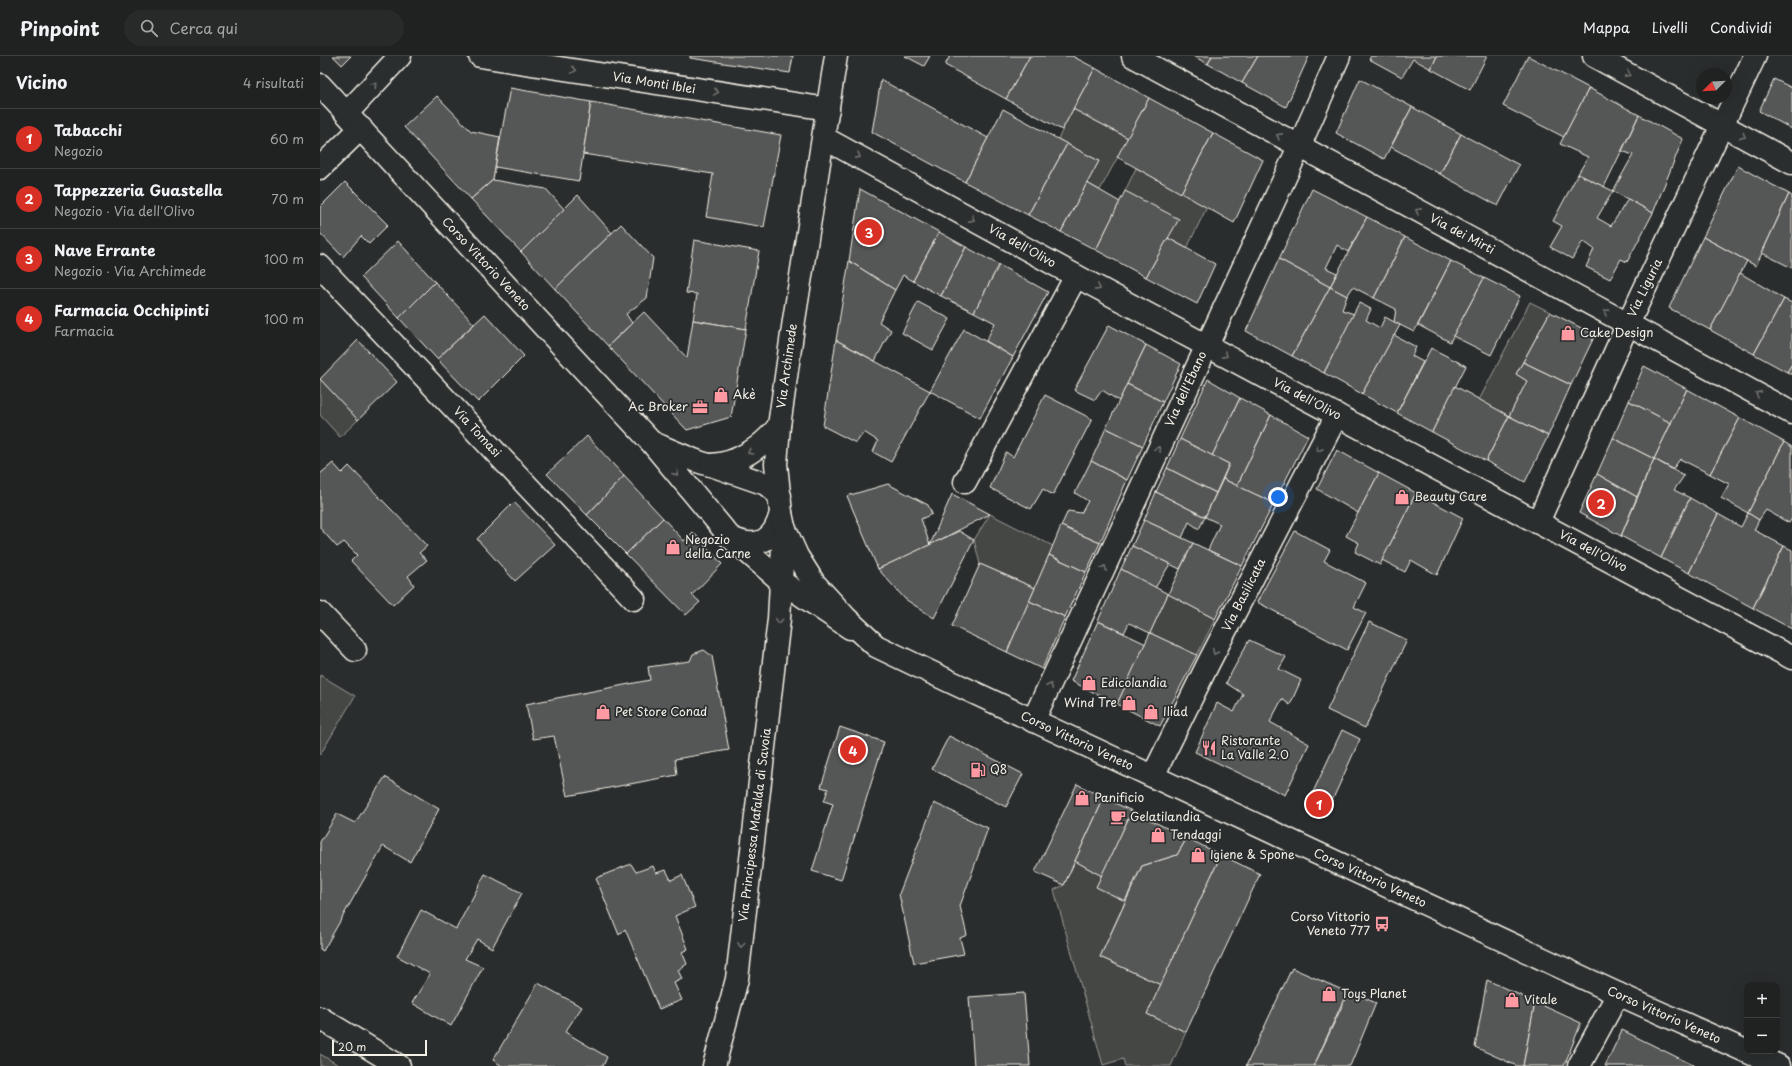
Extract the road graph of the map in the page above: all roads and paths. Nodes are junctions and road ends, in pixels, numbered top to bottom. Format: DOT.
graph roads {
  1 [pos="400,56"];
  2 [pos="480,56"];
  3 [pos="836,56"];
  4 [pos="1132,56"];
  5 [pos="1339,56"];
  6 [pos="1594,56"];
  7 [pos="1755,56"];
  8 [pos="320,85"];
  9 [pos="828,109"];
  10 [pos="354,121"];
  11 [pos="1724,125"];
  12 [pos="824,138"];
  13 [pos="1299,146"];
  14 [pos="1792,163"];
  15 [pos="320,168"];
  16 [pos="320,266"];
  17 [pos="1076,276"];
  18 [pos="1628,324"];
  19 [pos="1206,345"];
  20 [pos="1792,413"];
  21 [pos="1337,415"];
  22 [pos="779,426"];
  23 [pos="652,443"];
  24 [pos="710,465"];
  25 [pos="965,482"];
  26 [pos="782,512"];
  27 [pos="1538,522"];
  28 [pos="728,536"];
  29 [pos="782,582"];
  30 [pos="634,599"];
  31 [pos="320,613"];
  32 [pos="876,646"];
  33 [pos="355,650"];
  34 [pos="1792,658"];
  35 [pos="1033,721"];
  36 [pos="1153,776"];
  37 [pos="1618,994"];
  38 [pos="320,1018"];
  39 [pos="398,1066"];
  40 [pos="714,1066"];
  41 [pos="1579,1066"];
  42 [pos="1779,1066"];
  10 -- 1 [label="street, one-way"];
  2 -- 9 [label="street, Via Monti Iblei, one-way"];
  3 -- 9 [label="street, Via Archimede"];
  13 -- 4 [label="street, Via dei Mirti, one-way"];
  5 -- 13 [label="street, Via dell'Ebano"];
  6 -- 11 [label="street, one-way"];
  7 -- 11 [label="street, Via Liguria"];
  8 -- 10 [label="street, Corso Vittorio Veneto"];
  9 -- 12 [label="street, Via Archimede"];
  10 -- 15 [label="street"];
  10 -- 23 [label="street, Corso Vittorio Veneto"];
  11 -- 14 [label="street, one-way"];
  11 -- 18 [label="street, Via Liguria"];
  12 -- 17 [label="street, Via dell'Olivo, one-way"];
  12 -- 22 [label="street, Via Archimede"];
  18 -- 13 [label="street, Via dei Mirti, one-way"];
  13 -- 19 [label="street, Via dell'Ebano"];
  16 -- 30 [label="street, Via Tomasi"];
  17 -- 19 [label="street, Via dell'Olivo, one-way"];
  17 -- 25 [label="street"];
  20 -- 18 [label="street, Via dei Mirti, one-way"];
  18 -- 27 [label="street, Via Liguria"];
  19 -- 21 [label="street, Via dell'Olivo, one-way"];
  35 -- 19 [label="street, Via dell'Ebano, one-way"];
  21 -- 27 [label="street, Via dell'Olivo"];
  21 -- 36 [label="street, Via Basilicata, one-way"];
  22 -- 24 [label="street, one-way"];
  22 -- 26 [label="street, Via Archimede"];
  23 -- 24 [label="street"];
  23 -- 28 [label="street, Corso Vittorio Veneto, one-way"];
  24 -- 26 [label="street"];
  26 -- 28 [label="street"];
  26 -- 29 [label="street, Via Principessa Mafalda di Savoia"];
  26 -- 32 [label="street, Via Archimede"];
  27 -- 34 [label="street, Via dell'Olivo"];
  28 -- 29 [label="street, Corso Vittorio Veneto"];
  29 -- 32 [label="street, Corso Vittorio Veneto"];
  29 -- 40 [label="street, Via Principessa Mafalda di Savoia, one-way"];
  31 -- 33 [label="street"];
  32 -- 35 [label="street, Corso Vittorio Veneto"];
  35 -- 36 [label="street, Corso Vittorio Veneto"];
  36 -- 37 [label="street, Corso Vittorio Veneto"];
  37 -- 41 [label="street"];
  37 -- 42 [label="street, Corso Vittorio Veneto"];
  38 -- 39 [label="street"];
}
